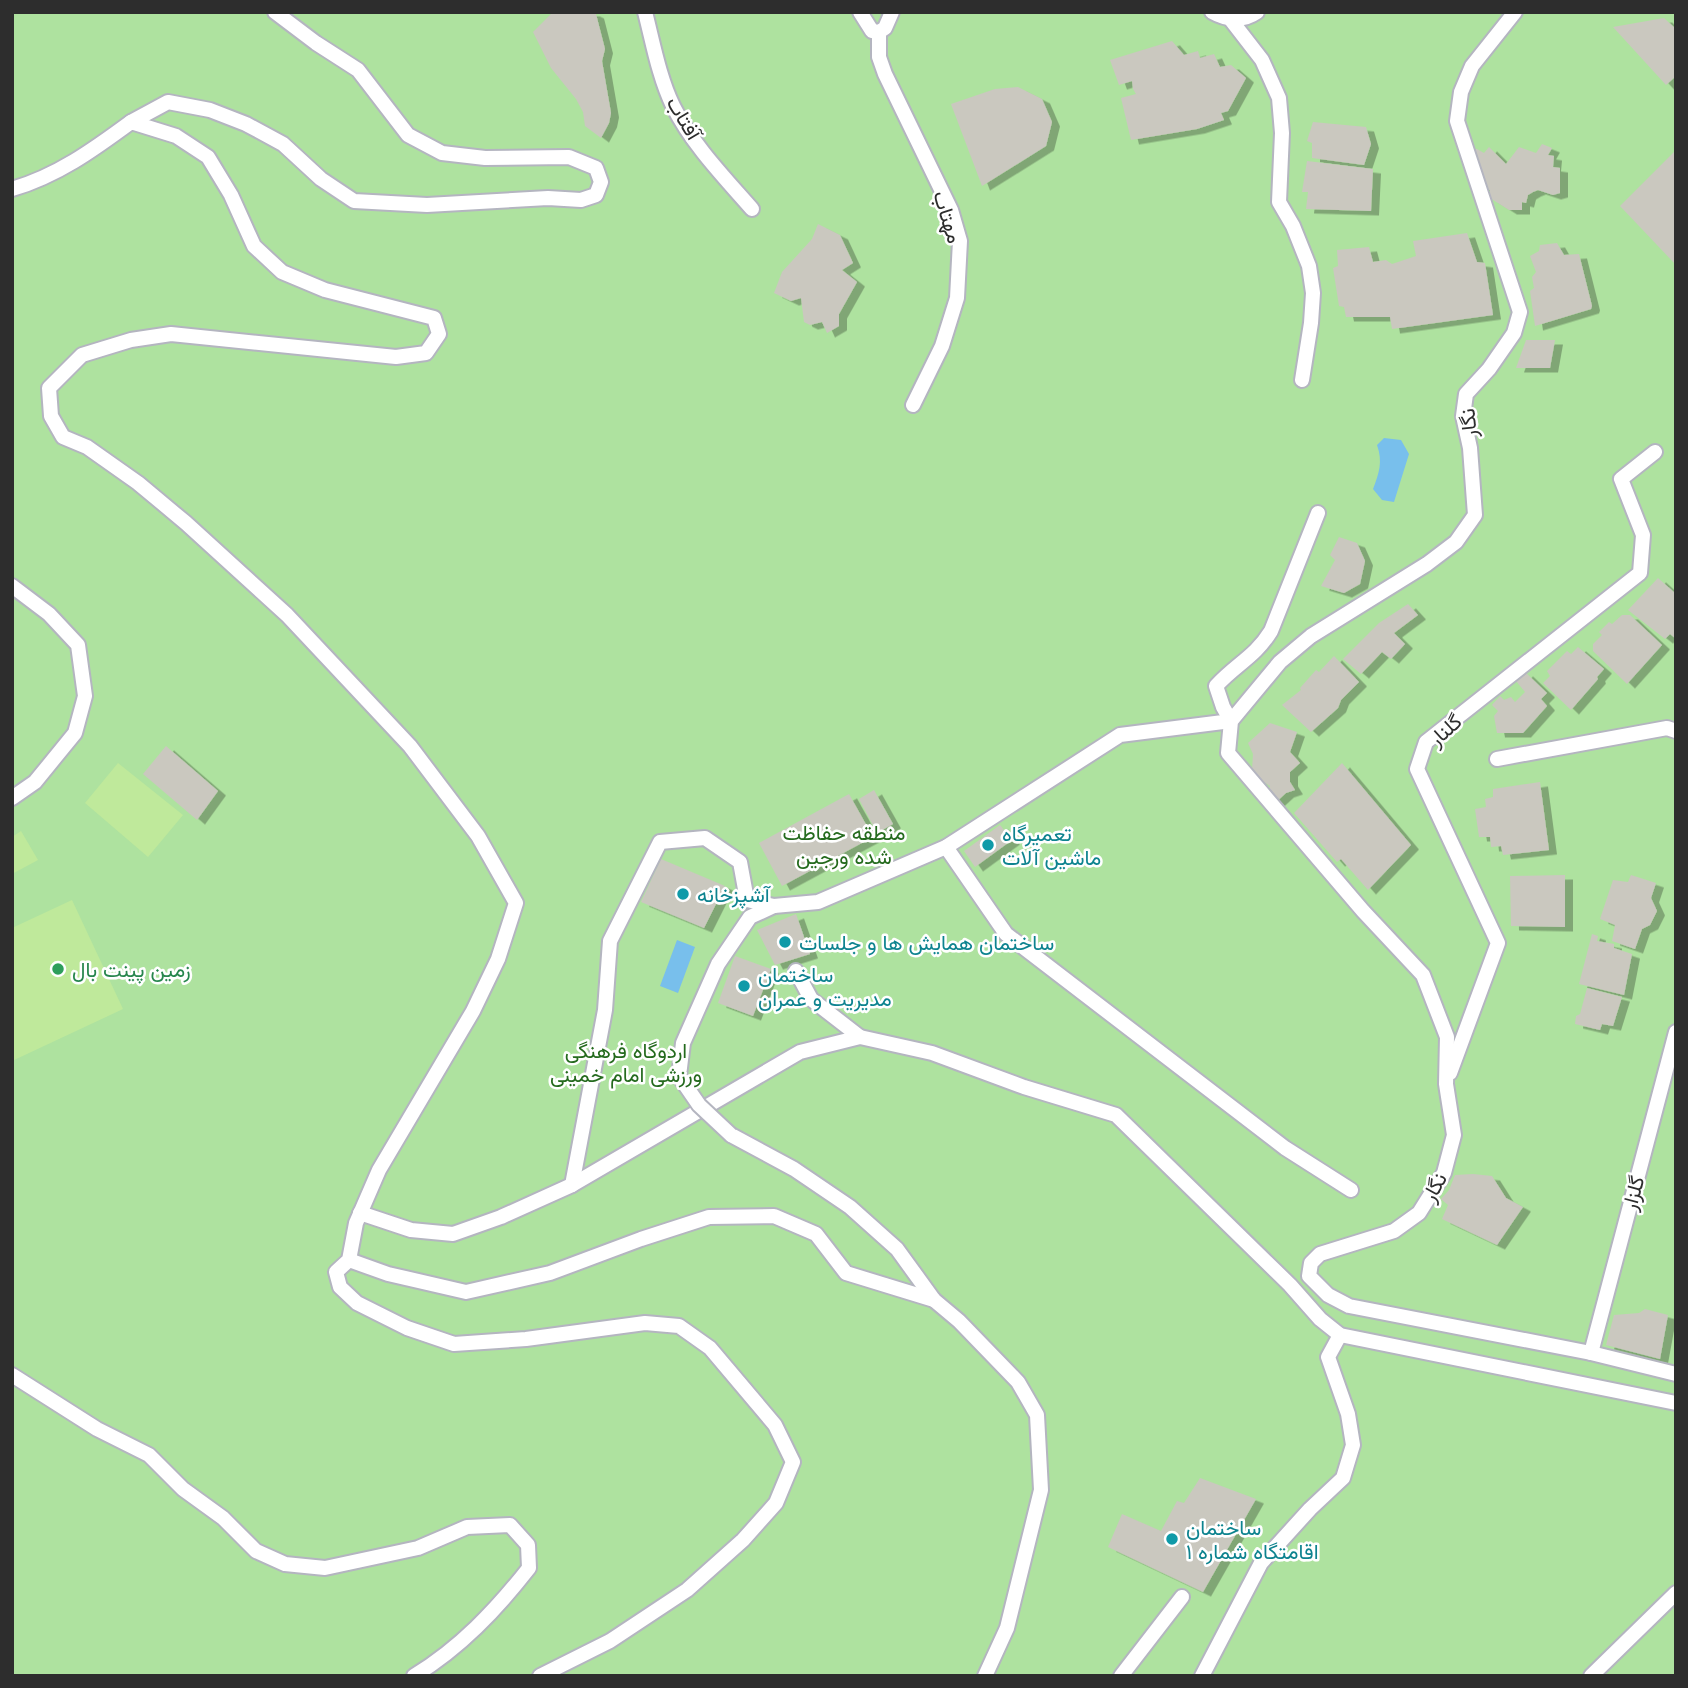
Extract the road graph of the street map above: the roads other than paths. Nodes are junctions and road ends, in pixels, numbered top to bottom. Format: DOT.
graph roads {
  1 [pos="275,12"];
  2 [pos="645,12"];
  3 [pos="860,12"];
  4 [pos="892,12"];
  5 [pos="1212,12"];
  6 [pos="1257,12"];
  7 [pos="1515,12"];
  8 [pos="1233,16"];
  9 [pos="879,32"];
  10 [pos="131,122"];
  11 [pos="12,189"];
  12 [pos="752,209"];
  13 [pos="1302,380"];
  14 [pos="913,405"];
  15 [pos="1655,452"];
  16 [pos="1318,513"];
  17 [pos="12,586"];
  18 [pos="1231,721"];
  19 [pos="1676,731"];
  20 [pos="1497,759"];
  21 [pos="12,798"];
  22 [pos="946,847"];
  23 [pos="774,906"];
  24 [pos="796,971"];
  25 [pos="1676,1032"];
  26 [pos="860,1037"];
  27 [pos="1446,1084"];
  28 [pos="572,1185"];
  29 [pos="1351,1190"];
  30 [pos="360,1213"];
  31 [pos="349,1260"];
  32 [pos="1310,1276"];
  33 [pos="1294,1290"];
  34 [pos="934,1300"];
  35 [pos="1340,1335"];
  36 [pos="1591,1353"];
  37 [pos="1676,1374"];
  38 [pos="12,1375"];
  39 [pos="1676,1403"];
  40 [pos="1676,1593"];
  41 [pos="1182,1597"];
  42 [pos="414,1676"];
  43 [pos="540,1676"];
  44 [pos="985,1676"];
  45 [pos="1121,1676"];
  46 [pos="1202,1676"];
  47 [pos="1591,1676"];
  1 -- 10 [label="street"];
  2 -- 12 [label="street, آفتاب"];
  3 -- 9 [label="street"];
  4 -- 9 [label="street"];
  5 -- 8 [label="street"];
  6 -- 8 [label="street"];
  7 -- 18 [label="street, نگار"];
  8 -- 13 [label="street"];
  9 -- 14 [label="street, مهتاب"];
  10 -- 11 [label="street"];
  10 -- 30 [label="street"];
  15 -- 27 [label="street, گلنار"];
  16 -- 18 [label="street, نگار"];
  17 -- 21 [label="street"];
  18 -- 22 [label="street"];
  18 -- 27 [label="street, نگار"];
  19 -- 20 [label="street"];
  22 -- 23 [label="street"];
  22 -- 29 [label="street"];
  23 -- 28 [label="street"];
  23 -- 34 [label="street, bridge"];
  24 -- 26 [label="street"];
  25 -- 36 [label="street, گلزار"];
  26 -- 28 [label="street"];
  26 -- 33 [label="street"];
  27 -- 32 [label="street, نگار"];
  28 -- 30 [label="street"];
  30 -- 31 [label="street"];
  31 -- 34 [label="street"];
  31 -- 43 [label="street"];
  32 -- 33 [label="street, نگار"];
  32 -- 36 [label="street"];
  33 -- 35 [label="street"];
  34 -- 44 [label="street"];
  35 -- 39 [label="street"];
  35 -- 46 [label="street"];
  36 -- 37 [label="street"];
  38 -- 42 [label="street"];
  40 -- 47 [label="street"];
  41 -- 45 [label="street"];
}
